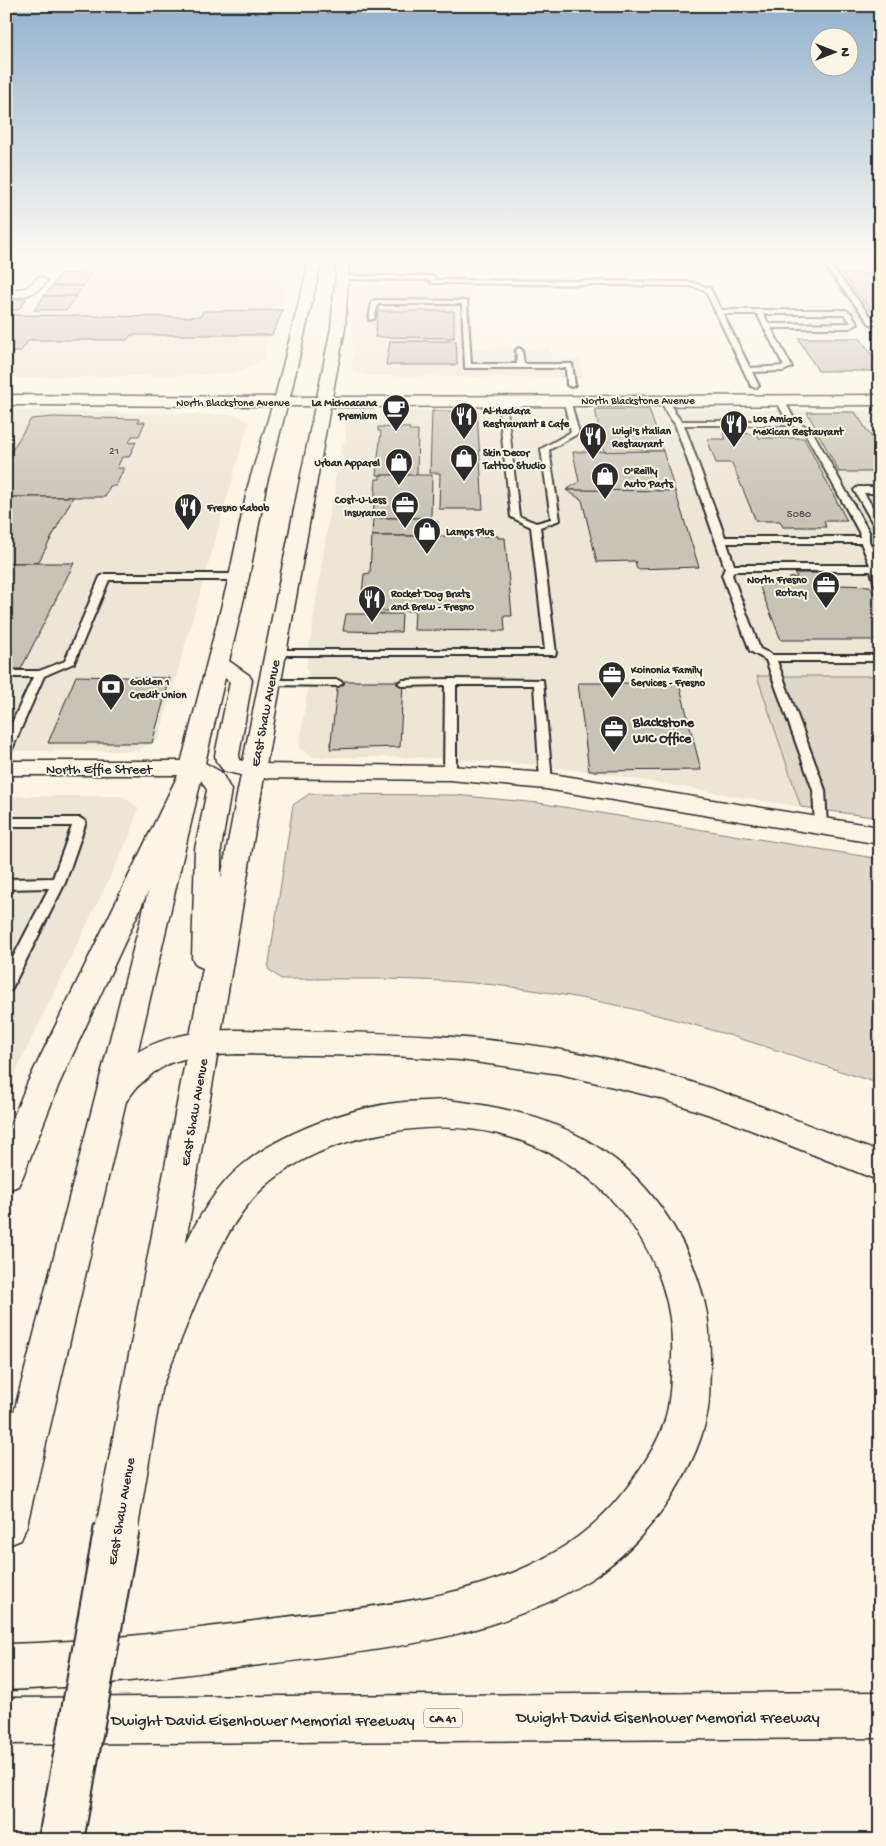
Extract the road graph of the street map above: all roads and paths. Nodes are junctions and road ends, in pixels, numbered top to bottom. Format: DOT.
graph roads {
  1 [pos="305,344"];
  2 [pos="324,344"];
  3 [pos="467,344"];
  4 [pos="735,344"];
  5 [pos="776,344"];
  6 [pos="520,350"];
  7 [pos="521,366"];
  8 [pos="747,370"];
  9 [pos="346,385"];
  10 [pos="566,385"];
  11 [pos="589,385"];
  12 [pos="737,386"];
  13 [pos="755,386"];
  14 [pos="880,386"];
  15 [pos="299,390"];
  16 [pos="6,400"];
  17 [pos="566,400"];
  18 [pos="666,400"];
  19 [pos="780,400"];
  20 [pos="880,400"];
  21 [pos="502,401"];
  22 [pos="679,423"];
  23 [pos="792,423"];
  24 [pos="880,490"];
  25 [pos="535,526"];
  26 [pos="880,527"];
  27 [pos="722,540"];
  28 [pos="863,540"];
  29 [pos="730,568"];
  30 [pos="876,568"];
  31 [pos="239,577"];
  32 [pos="880,586"];
  33 [pos="275,653"];
  34 [pos="771,658"];
  35 [pos="880,658"];
  36 [pos="218,662"];
  37 [pos="6,674"];
  38 [pos="40,674"];
  39 [pos="451,682"];
  40 [pos="269,683"];
  41 [pos="338,683"];
  42 [pos="403,683"];
  43 [pos="6,749"];
  44 [pos="6,768"];
  45 [pos="192,769"];
  46 [pos="252,771"];
  47 [pos="450,773"];
  48 [pos="546,781"];
  49 [pos="6,822"];
  50 [pos="821,826"];
  51 [pos="880,836"];
  52 [pos="58,883"];
  53 [pos="6,884"];
  54 [pos="6,986"];
  55 [pos="205,1044"];
  56 [pos="113,1095"];
  57 [pos="880,1167"];
  58 [pos="6,1176"];
  59 [pos="143,1384"];
  60 [pos="6,1525"];
  61 [pos="6,1667"];
  62 [pos="880,1715"];
  63 [pos="6,1721"];
  64 [pos="61,1840"];
  1 -- 15 [label="main road"];
  2 -- 15 [label="main road"];
  3 -- 7 [label="lane"];
  4 -- 8 [label="lane"];
  5 -- 8 [label="lane"];
  6 -- 7 [label="lane"];
  7 -- 10 [label="lane"];
  8 -- 13 [label="lane"];
  9 -- 15 [label="main road, North Blackstone Avenue"];
  10 -- 11 [label="main road, North Blackstone Avenue"];
  12 -- 13 [label="main road"];
  13 -- 14 [label="main road"];
  15 -- 16 [label="main road, North Blackstone Avenue"];
  15 -- 21 [label="main road, North Blackstone Avenue"];
  15 -- 31 [label="main road"];
  15 -- 33 [label="main road, East Shaw Avenue"];
  17 -- 18 [label="main road, North Blackstone Avenue"];
  17 -- 21 [label="main road, North Blackstone Avenue"];
  17 -- 25 [label="lane"];
  18 -- 19 [label="main road, North Blackstone Avenue"];
  18 -- 22 [label="lane"];
  19 -- 20 [label="main road, North Blackstone Avenue"];
  19 -- 23 [label="lane"];
  21 -- 25 [label="lane"];
  22 -- 23 [label="lane"];
  22 -- 27 [label="lane"];
  23 -- 28 [label="lane"];
  24 -- 26 [label="lane"];
  25 -- 33 [label="lane"];
  27 -- 28 [label="lane"];
  27 -- 29 [label="lane"];
  28 -- 30 [label="lane"];
  29 -- 30 [label="lane"];
  29 -- 34 [label="lane"];
  30 -- 32 [label="lane"];
  31 -- 36 [label="main road"];
  31 -- 38 [label="lane"];
  33 -- 40 [label="main road, East Shaw Avenue"];
  34 -- 35 [label="lane"];
  34 -- 50 [label="lane"];
  36 -- 45 [label="main road"];
  36 -- 46 [label="main road"];
  37 -- 38 [label="lane"];
  38 -- 43 [label="lane"];
  39 -- 42 [label="lane"];
  39 -- 47 [label="lane"];
  39 -- 48 [label="lane"];
  40 -- 41 [label="lane"];
  40 -- 46 [label="main road, East Shaw Avenue"];
  44 -- 45 [label="main road, North Effie Street"];
  45 -- 55 [label="main road"];
  45 -- 56 [label="main road"];
  45 -- 58 [label="main road"];
  46 -- 47 [label="main road"];
  46 -- 55 [label="main road, East Shaw Avenue"];
  47 -- 48 [label="main road"];
  48 -- 50 [label="main road"];
  49 -- 52 [label="lane"];
  50 -- 51 [label="main road"];
  52 -- 53 [label="lane"];
  52 -- 54 [label="lane"];
  55 -- 56 [label="main road"];
  55 -- 57 [label="main road"];
  55 -- 59 [label="main road, East Shaw Avenue"];
  56 -- 60 [label="main road"];
  59 -- 61 [label="main road"];
  59 -- 64 [label="main road, East Shaw Avenue, bridge"];
  62 -- 63 [label="main road, Dwight David Eisenhower Memorial Freeway / CA 41"];
}
